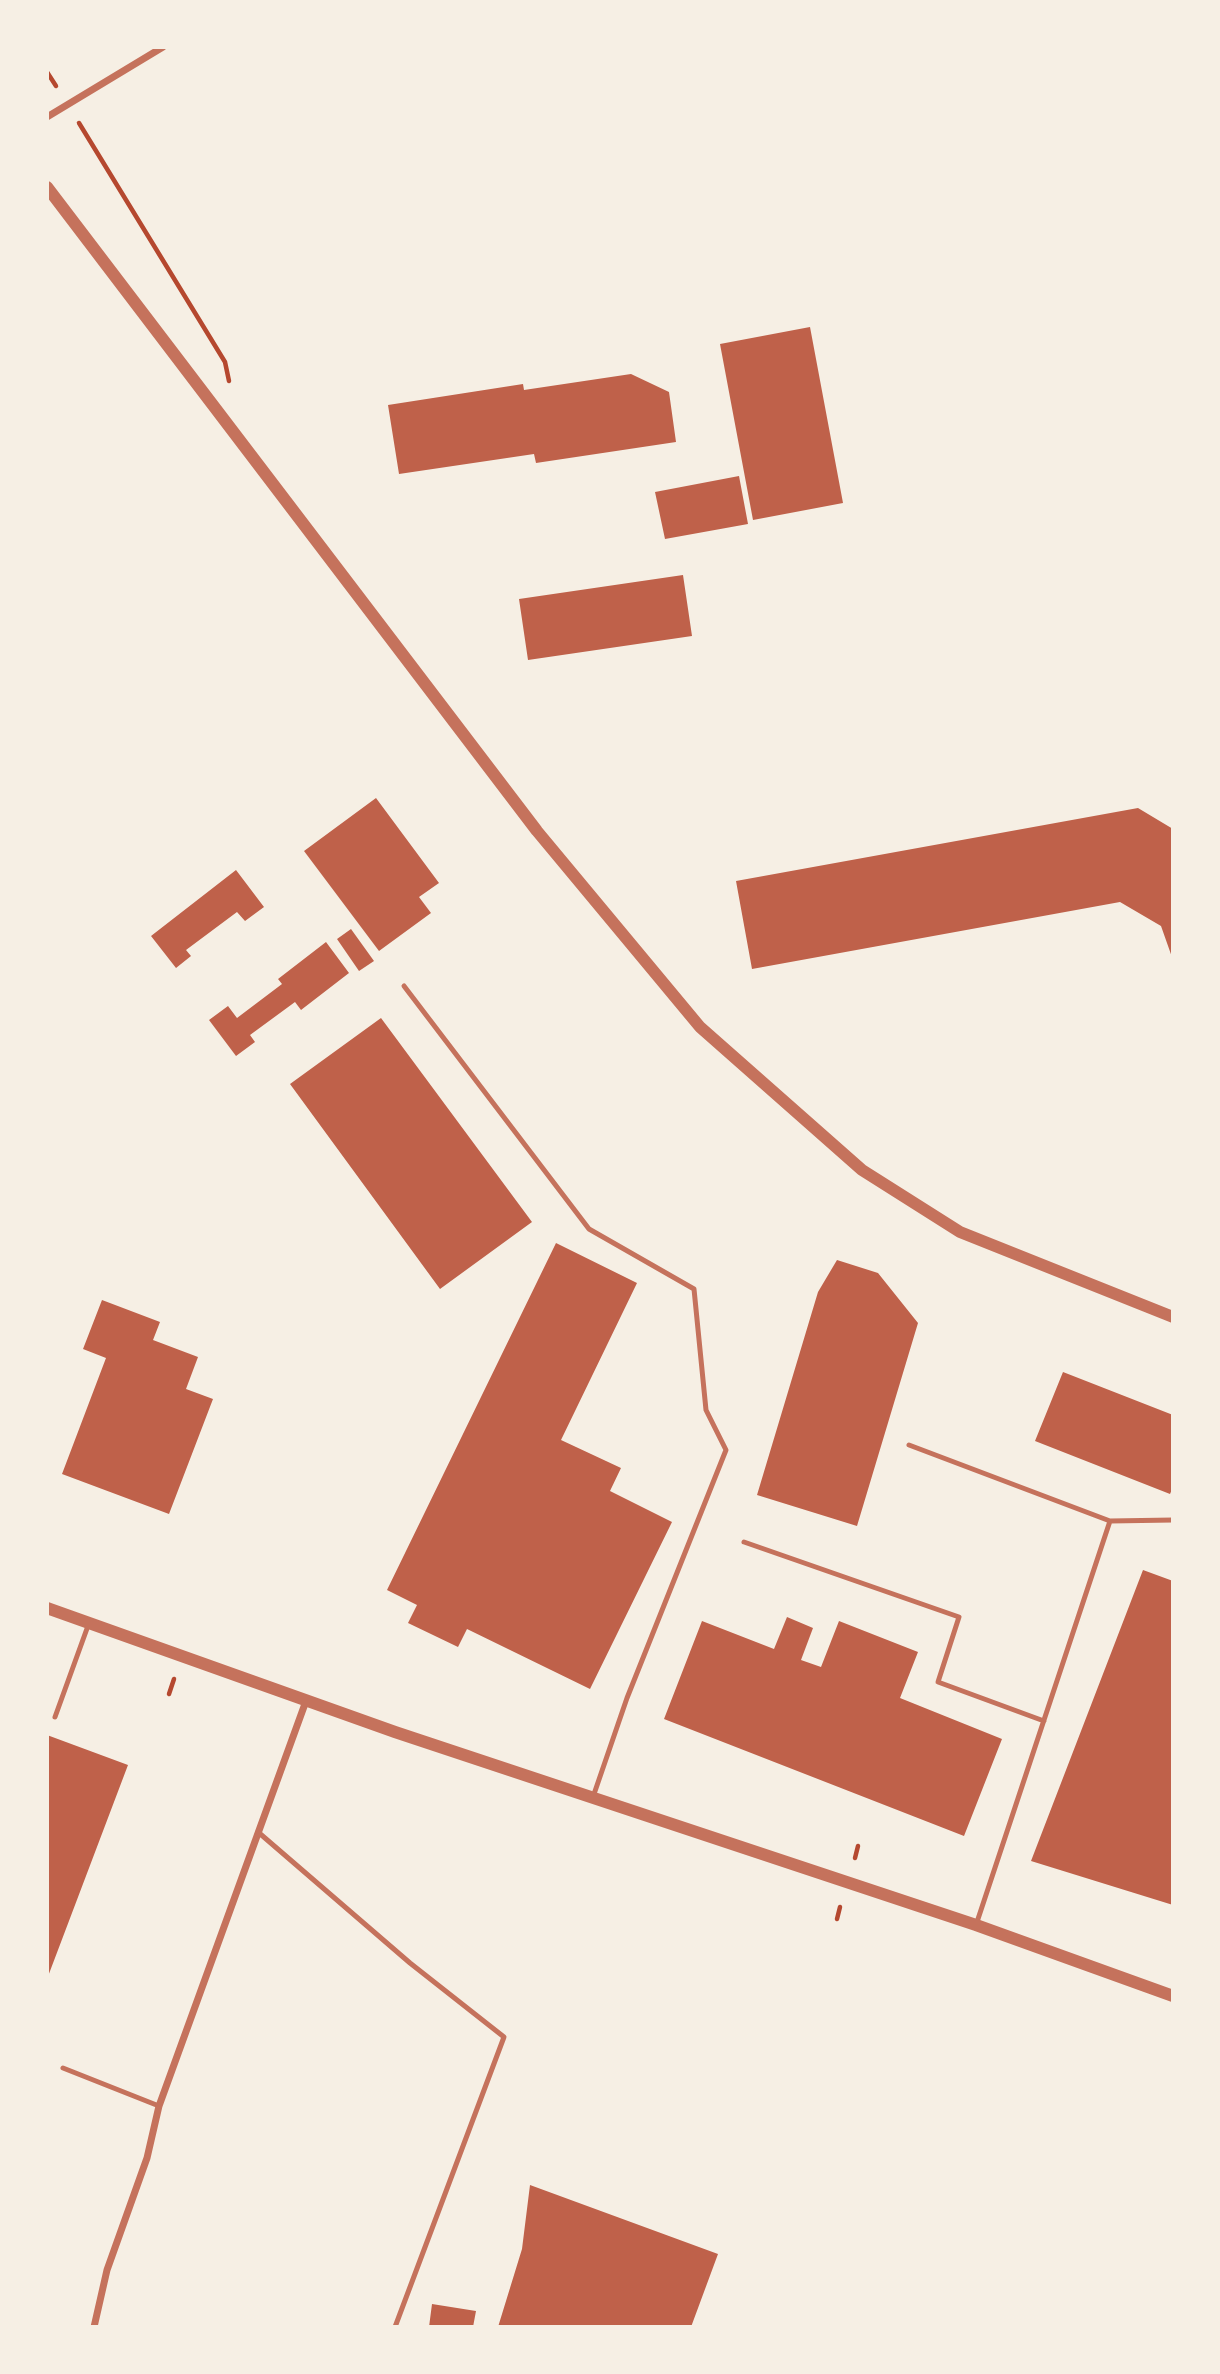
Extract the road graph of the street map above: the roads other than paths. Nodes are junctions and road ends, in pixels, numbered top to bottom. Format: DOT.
graph roads {
  1 [pos="163,47"];
  2 [pos="47,117"];
  3 [pos="50,195"];
  4 [pos="404,986"];
  5 [pos="1173,1317"];
  6 [pos="909,1445"];
  7 [pos="1173,1520"];
  8 [pos="1110,1521"];
  9 [pos="744,1542"];
  10 [pos="47,1608"];
  11 [pos="89,1623"];
  12 [pos="306,1701"];
  13 [pos="55,1717"];
  14 [pos="1044,1721"];
  15 [pos="593,1797"];
  16 [pos="258,1832"];
  17 [pos="976,1926"];
  18 [pos="1173,1996"];
  19 [pos="63,2068"];
  20 [pos="159,2106"];
  21 [pos="94,2327"];
  22 [pos="395,2327"];
  1 -- 2 [label="street"];
  3 -- 5 [label="street"];
  4 -- 15 [label="lane"];
  6 -- 8 [label="lane"];
  7 -- 8 [label="lane"];
  8 -- 14 [label="lane"];
  9 -- 14 [label="lane"];
  10 -- 11 [label="street"];
  11 -- 12 [label="street"];
  11 -- 13 [label="lane"];
  12 -- 15 [label="street"];
  12 -- 16 [label="street"];
  14 -- 17 [label="lane"];
  15 -- 17 [label="street"];
  16 -- 20 [label="street"];
  16 -- 22 [label="lane"];
  17 -- 18 [label="street"];
  19 -- 20 [label="lane"];
  20 -- 21 [label="street"];
}
